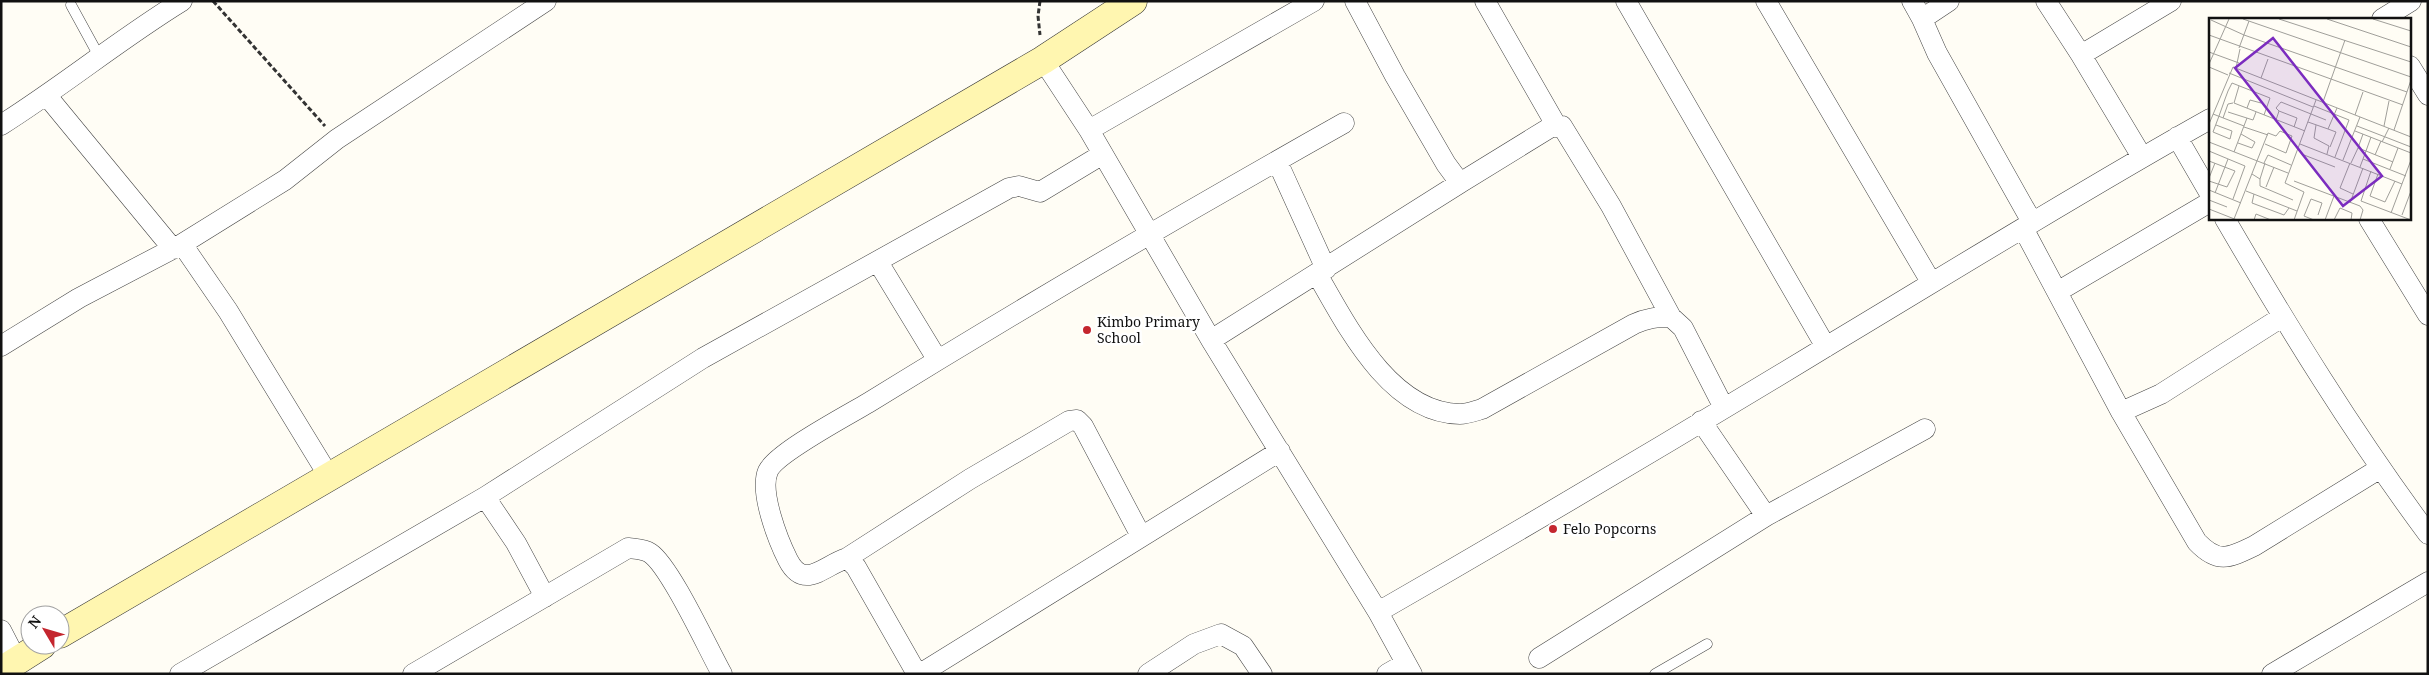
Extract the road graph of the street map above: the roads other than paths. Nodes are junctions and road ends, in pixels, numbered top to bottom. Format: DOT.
graph roads {
  1 [pos="182,1"];
  2 [pos="546,1"];
  3 [pos="1314,1"];
  4 [pos="1355,1"];
  5 [pos="1484,1"];
  6 [pos="1626,1"];
  7 [pos="1766,1"];
  8 [pos="1912,1"];
  9 [pos="1949,1"];
  10 [pos="2046,1"];
  11 [pos="2171,1"];
  12 [pos="2410,1"];
  13 [pos="1126,3"];
  14 [pos="71,5"];
  15 [pos="2384,18"];
  16 [pos="1922,19"];
  17 [pos="2081,54"];
  18 [pos="100,58"];
  19 [pos="1043,60"];
  20 [pos="2412,69"];
  21 [pos="2428,95"];
  22 [pos="47,96"];
  23 [pos="2209,120"];
  24 [pos="1344,123"];
  25 [pos="1,124"];
  26 [pos="1556,125"];
  27 [pos="1089,130"];
  28 [pos="2177,137"];
  29 [pos="1103,154"];
  30 [pos="2142,157"];
  31 [pos="1277,160"];
  32 [pos="1460,183"];
  33 [pos="2209,192"];
  34 [pos="2209,203"];
  35 [pos="2226,220"];
  36 [pos="2369,220"];
  37 [pos="2027,225"];
  38 [pos="1150,233"];
  39 [pos="178,246"];
  40 [pos="878,262"];
  41 [pos="1322,272"];
  42 [pos="1931,282"];
  43 [pos="2057,292"];
  44 [pos="2428,315"];
  45 [pos="1671,317"];
  46 [pos="2282,318"];
  47 [pos="1211,340"];
  48 [pos="1,346"];
  49 [pos="1826,347"];
  50 [pos="937,359"];
  51 [pos="1724,408"];
  52 [pos="2121,412"];
  53 [pos="1702,421"];
  54 [pos="1925,429"];
  55 [pos="1280,451"];
  56 [pos="2379,469"];
  57 [pos="330,478"];
  58 [pos="485,497"];
  59 [pos="1766,516"];
  60 [pos="2428,534"];
  61 [pos="1141,536"];
  62 [pos="847,558"];
  63 [pos="2428,582"];
  64 [pos="545,597"];
  65 [pos="1378,612"];
  66 [pos="70,628"];
  67 [pos="1,630"];
  68 [pos="1707,644"];
  69 [pos="26,655"];
  70 [pos="1539,658"];
  71 [pos="9,666"];
  72 [pos="1409,668"];
  73 [pos="180,674"];
  74 [pos="413,674"];
  75 [pos="722,674"];
  76 [pos="918,674"];
  77 [pos="1148,674"];
  78 [pos="1262,674"];
  79 [pos="1387,674"];
  80 [pos="1655,674"];
  81 [pos="2272,674"];
  1 -- 18 [label="street"];
  2 -- 39 [label="street"];
  3 -- 27 [label="street"];
  4 -- 32 [label="street"];
  5 -- 26 [label="street"];
  6 -- 49 [label="street"];
  7 -- 42 [label="street"];
  8 -- 16 [label="street"];
  9 -- 16 [label="street"];
  10 -- 17 [label="street"];
  11 -- 17 [label="street"];
  12 -- 15 [label="street"];
  13 -- 19 [label="street"];
  14 -- 18 [label="lane"];
  16 -- 37 [label="street"];
  17 -- 30 [label="street"];
  18 -- 22 [label="street"];
  19 -- 27 [label="street"];
  19 -- 57 [label="street"];
  20 -- 21 [label="street"];
  22 -- 25 [label="street"];
  22 -- 39 [label="street"];
  23 -- 28 [label="street"];
  24 -- 31 [label="street"];
  26 -- 32 [label="street"];
  26 -- 45 [label="street"];
  27 -- 29 [label="street"];
  28 -- 30 [label="street"];
  28 -- 33 [label="street"];
  29 -- 38 [label="street"];
  29 -- 40 [label="street"];
  30 -- 37 [label="street"];
  31 -- 38 [label="street"];
  31 -- 41 [label="street"];
  32 -- 41 [label="street"];
  34 -- 43 [label="street"];
  35 -- 46 [label="street"];
  36 -- 44 [label="street"];
  37 -- 42 [label="street"];
  37 -- 43 [label="street"];
  38 -- 47 [label="street"];
  38 -- 50 [label="street"];
  39 -- 48 [label="street"];
  39 -- 57 [label="street"];
  40 -- 50 [label="street"];
  40 -- 58 [label="street"];
  41 -- 45 [label="street"];
  41 -- 47 [label="street"];
  42 -- 49 [label="street"];
  43 -- 52 [label="street"];
  45 -- 51 [label="street"];
  46 -- 52 [label="street"];
  46 -- 56 [label="street"];
  47 -- 55 [label="street"];
  49 -- 51 [label="street"];
  50 -- 62 [label="street"];
  51 -- 53 [label="street"];
  52 -- 56 [label="street"];
  53 -- 59 [label="street"];
  53 -- 65 [label="street"];
  54 -- 59 [label="street"];
  55 -- 61 [label="street"];
  55 -- 65 [label="street"];
  56 -- 60 [label="street"];
  57 -- 66 [label="street"];
  58 -- 64 [label="street"];
  58 -- 73 [label="street"];
  59 -- 70 [label="street"];
  61 -- 62 [label="street"];
  61 -- 76 [label="street"];
  62 -- 76 [label="street"];
  63 -- 81 [label="street"];
  64 -- 74 [label="street"];
  64 -- 75 [label="street"];
  65 -- 72 [label="street"];
  67 -- 71 [label="street"];
  68 -- 80 [label="lane"];
  69 -- 71 [label="street"];
  72 -- 79 [label="street"];
  77 -- 78 [label="street"];
}
